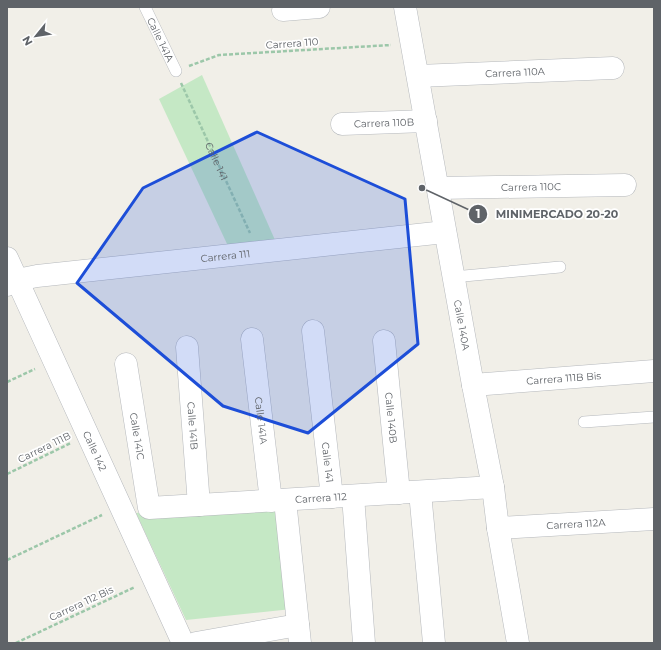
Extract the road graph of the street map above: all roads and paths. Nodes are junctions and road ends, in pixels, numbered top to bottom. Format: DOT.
graph roads {
  1 [pos="145,7"];
  2 [pos="319,7"];
  3 [pos="405,7"];
  4 [pos="283,10"];
  5 [pos="412,43"];
  6 [pos="613,68"];
  7 [pos="176,71"];
  8 [pos="418,76"];
  9 [pos="426,121"];
  10 [pos="342,124"];
  11 [pos="625,185"];
  12 [pos="438,188"];
  13 [pos="445,232"];
  14 [pos="258,252"];
  15 [pos="7,258"];
  16 [pos="560,267"];
  17 [pos="454,277"];
  18 [pos="12,282"];
  19 [pos="313,331"];
  20 [pos="252,339"];
  21 [pos="384,341"];
  22 [pos="186,347"];
  23 [pos="54,360"];
  24 [pos="126,364"];
  25 [pos="654,371"];
  26 [pos="7,382"];
  27 [pos="473,385"];
  28 [pos="654,417"];
  29 [pos="584,422"];
  30 [pos="88,435"];
  31 [pos="7,474"];
  32 [pos="493,487"];
  33 [pos="409,493"];
  34 [pos="342,497"];
  35 [pos="278,501"];
  36 [pos="199,505"];
  37 [pos="121,506"];
  38 [pos="149,508"];
  39 [pos="654,519"];
  40 [pos="498,528"];
  41 [pos="7,560"];
  42 [pos="154,578"];
  43 [pos="299,634"];
  44 [pos="16,643"];
  45 [pos="183,643"];
  46 [pos="196,643"];
  47 [pos="364,643"];
  48 [pos="434,643"];
  49 [pos="518,643"];
  1 -- 7 [label="lane, Calle 141A"];
  2 -- 4 [label="street"];
  3 -- 5 [label="street, Calle 140A"];
  5 -- 7 [label="path, Carrera 110"];
  5 -- 8 [label="street, Calle 140A"];
  6 -- 8 [label="street, Carrera 110A"];
  7 -- 14 [label="path, Calle 141"];
  8 -- 9 [label="street, Calle 140A"];
  9 -- 10 [label="street, Carrera 110B"];
  9 -- 12 [label="street, Calle 140A"];
  11 -- 12 [label="street, Carrera 110C"];
  12 -- 13 [label="street, Calle 140A"];
  13 -- 14 [label="street, Carrera 111"];
  13 -- 17 [label="street, Calle 140A"];
  14 -- 18 [label="street, Carrera 111"];
  15 -- 18 [label="street, Calle 142"];
  16 -- 17 [label="lane"];
  17 -- 27 [label="street, Calle 140A"];
  18 -- 23 [label="street, Calle 142"];
  19 -- 34 [label="street, Calle 141"];
  20 -- 35 [label="street, Calle 141A"];
  21 -- 33 [label="street, Calle 140B"];
  22 -- 36 [label="street, Calle 141B"];
  23 -- 26 [label="path"];
  23 -- 30 [label="street, Calle 142"];
  24 -- 38 [label="street, Calle 141C"];
  25 -- 27 [label="street, Carrera 111B Bis"];
  27 -- 32 [label="street, Calle 140A"];
  28 -- 29 [label="lane"];
  30 -- 31 [label="path, Carrera 111B"];
  30 -- 37 [label="street, Calle 142"];
  32 -- 33 [label="street, Carrera 112"];
  32 -- 40 [label="street, Calle 140A"];
  33 -- 34 [label="street, Carrera 112"];
  33 -- 48 [label="street, Calle 140B"];
  34 -- 35 [label="street, Carrera 112"];
  34 -- 47 [label="street, Calle 141"];
  35 -- 36 [label="street, Carrera 112"];
  35 -- 43 [label="street, Calle 141A"];
  36 -- 38 [label="street, Carrera 112"];
  37 -- 41 [label="path"];
  37 -- 42 [label="street, Calle 142"];
  39 -- 40 [label="street, Carrera 112A"];
  40 -- 49 [label="street, Calle 140A"];
  42 -- 44 [label="path, Carrera 112 Bis"];
  42 -- 45 [label="street, Calle 142"];
  43 -- 46 [label="street"];
}
